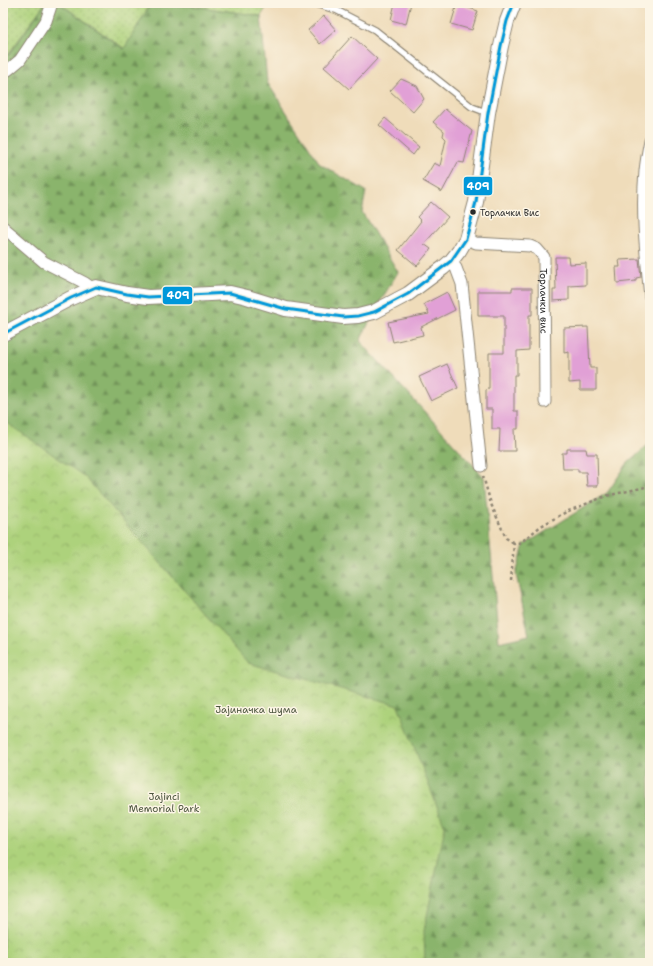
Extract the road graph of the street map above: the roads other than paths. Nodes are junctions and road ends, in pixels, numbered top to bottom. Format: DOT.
graph roads {
  1 [pos="52,3"];
  2 [pos="312,3"];
  3 [pos="514,3"];
  4 [pos="3,70"];
  5 [pos="488,113"];
  6 [pos="650,140"];
  7 [pos="3,227"];
  8 [pos="466,239"];
  9 [pos="451,261"];
  10 [pos="92,288"];
  11 [pos="650,297"];
  12 [pos="3,334"];
  13 [pos="545,402"];
  14 [pos="481,466"];
  1 -- 4 [label="street"];
  2 -- 5 [label="lane"];
  3 -- 5 [label="street"];
  5 -- 8 [label="street"];
  6 -- 11 [label="street"];
  7 -- 10 [label="street"];
  8 -- 9 [label="street"];
  8 -- 13 [label="street, Торлачки вис"];
  9 -- 10 [label="street"];
  9 -- 14 [label="street"];
  10 -- 12 [label="street"];
}
